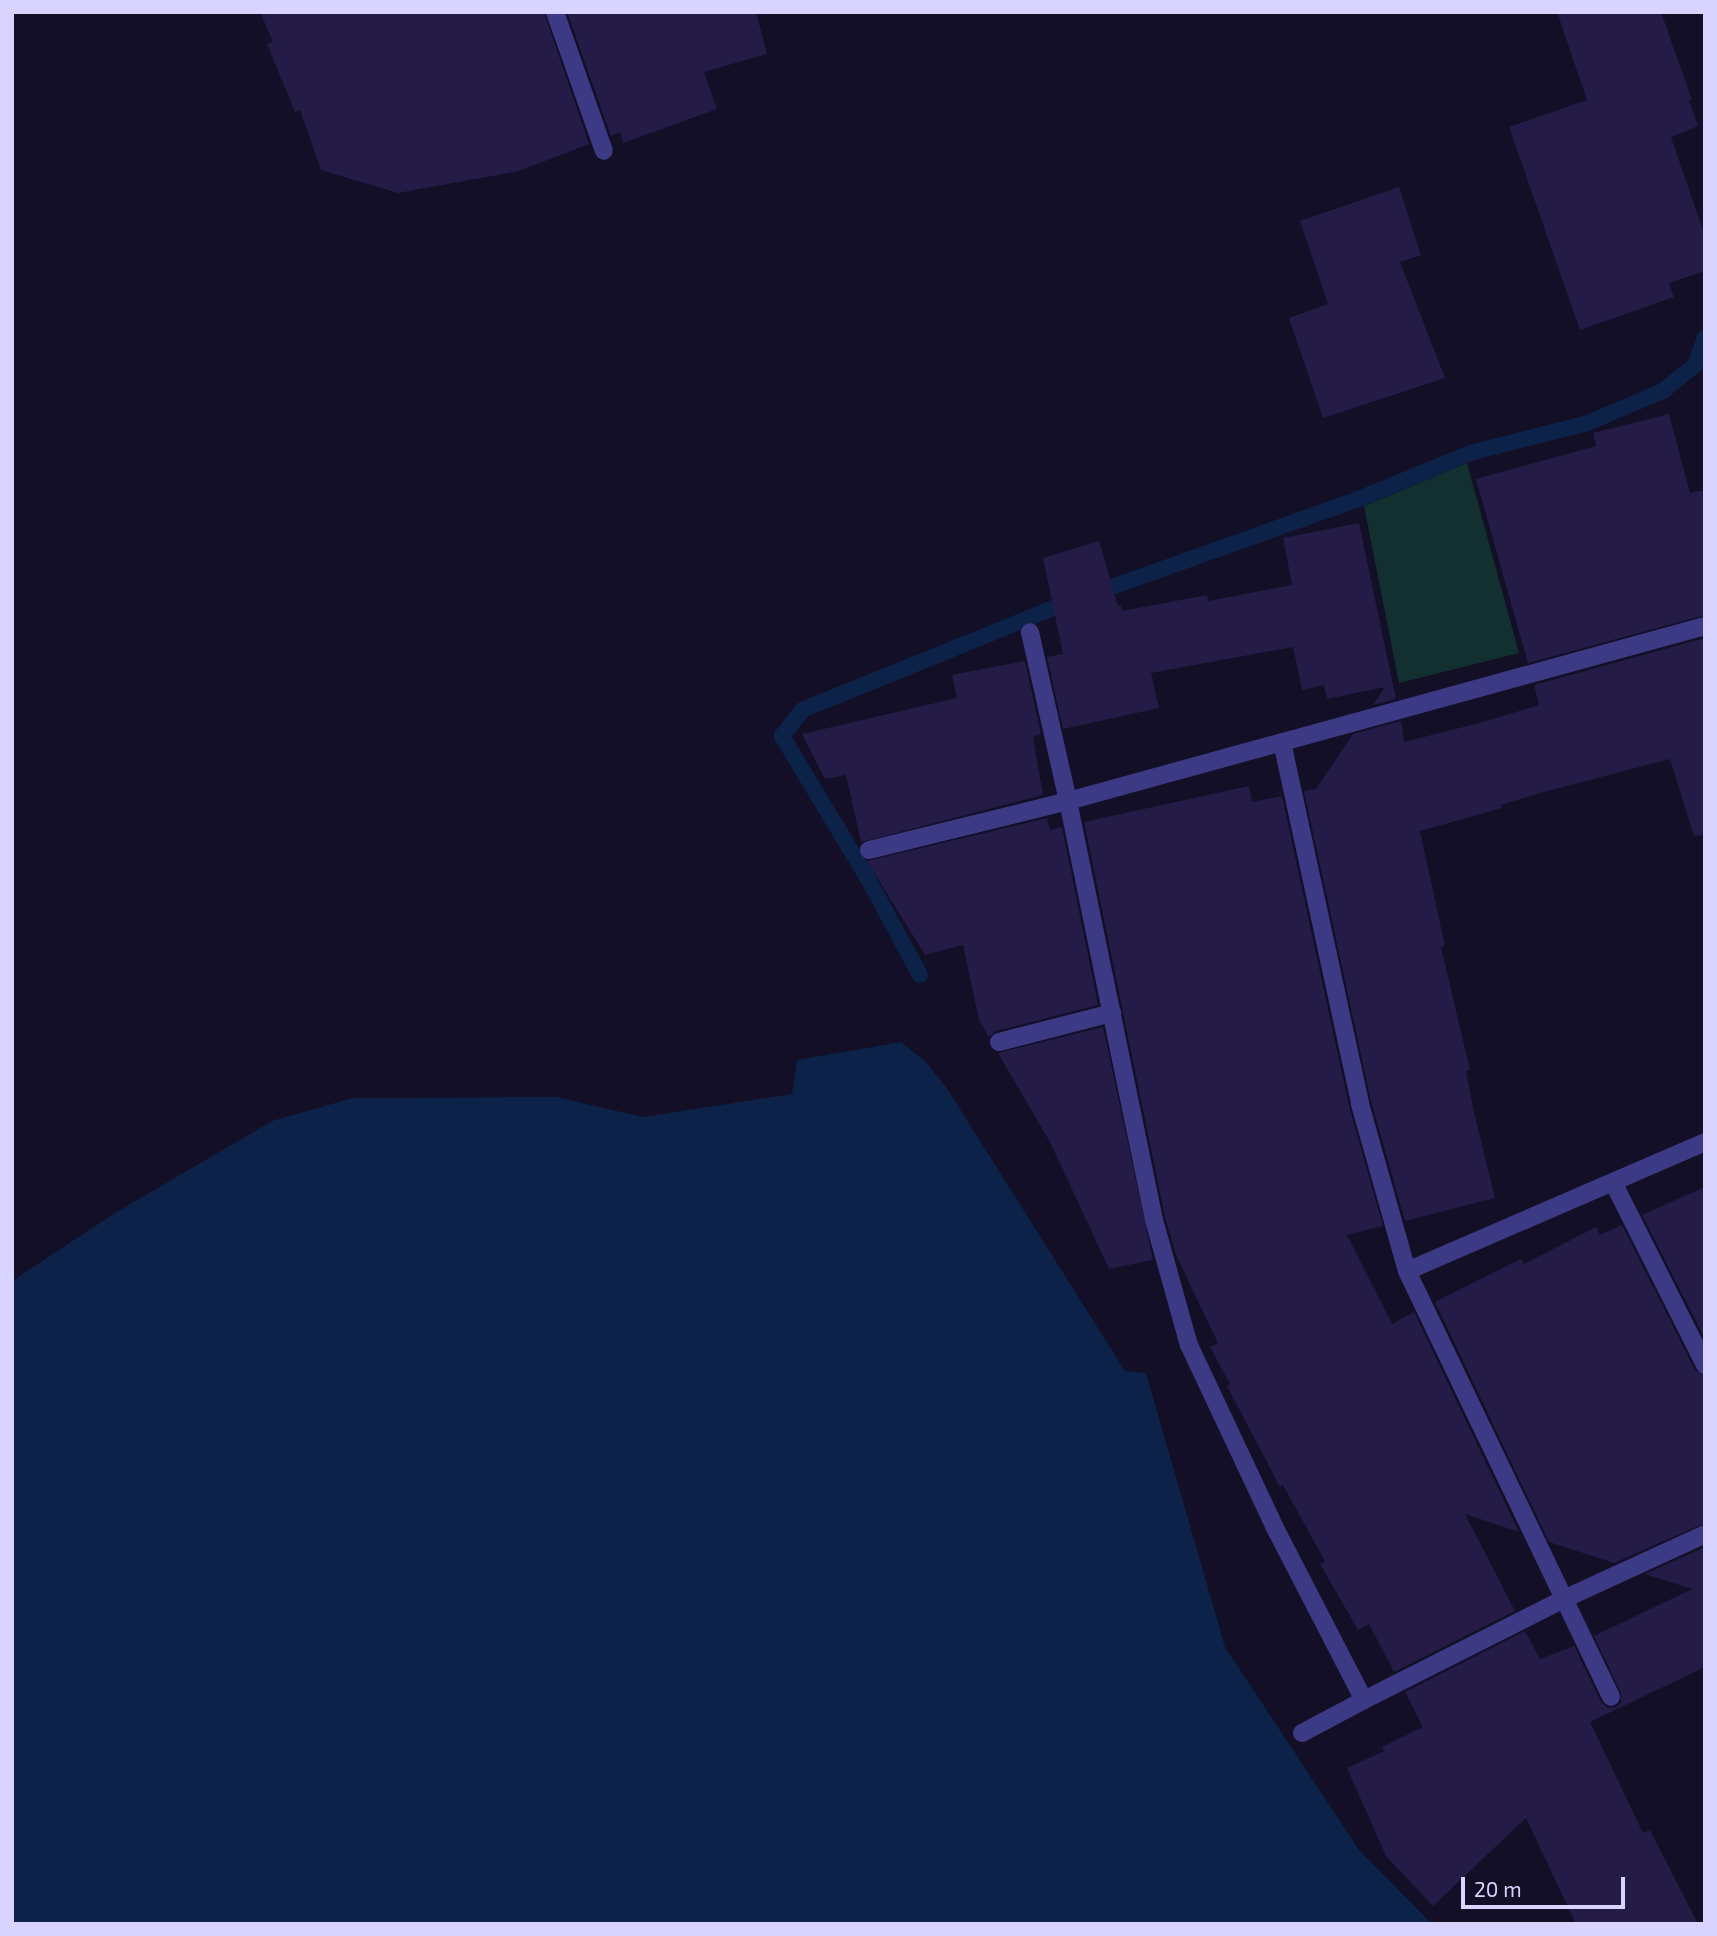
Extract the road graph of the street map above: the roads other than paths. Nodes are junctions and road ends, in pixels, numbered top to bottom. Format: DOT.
graph roads {
  1 [pos="555,12"];
  2 [pos="604,151"];
  3 [pos="1705,626"];
  4 [pos="1030,632"];
  5 [pos="1282,742"];
  6 [pos="1068,801"];
  7 [pos="869,850"];
  8 [pos="1112,1013"];
  9 [pos="999,1042"];
  10 [pos="1705,1142"];
  11 [pos="1613,1182"];
  12 [pos="1407,1271"];
  13 [pos="1705,1365"];
  14 [pos="1705,1534"];
  15 [pos="1564,1599"];
  16 [pos="1611,1697"];
  17 [pos="1364,1700"];
  18 [pos="1302,1733"];
  1 -- 2 [label="street"];
  3 -- 5 [label="street"];
  4 -- 6 [label="street"];
  5 -- 6 [label="street"];
  5 -- 12 [label="street"];
  6 -- 7 [label="street"];
  6 -- 8 [label="street"];
  8 -- 9 [label="street"];
  8 -- 17 [label="street"];
  10 -- 11 [label="street"];
  11 -- 12 [label="street"];
  11 -- 13 [label="street"];
  12 -- 15 [label="street"];
  14 -- 15 [label="street"];
  15 -- 16 [label="street"];
  15 -- 17 [label="street"];
  17 -- 18 [label="street"];
}
